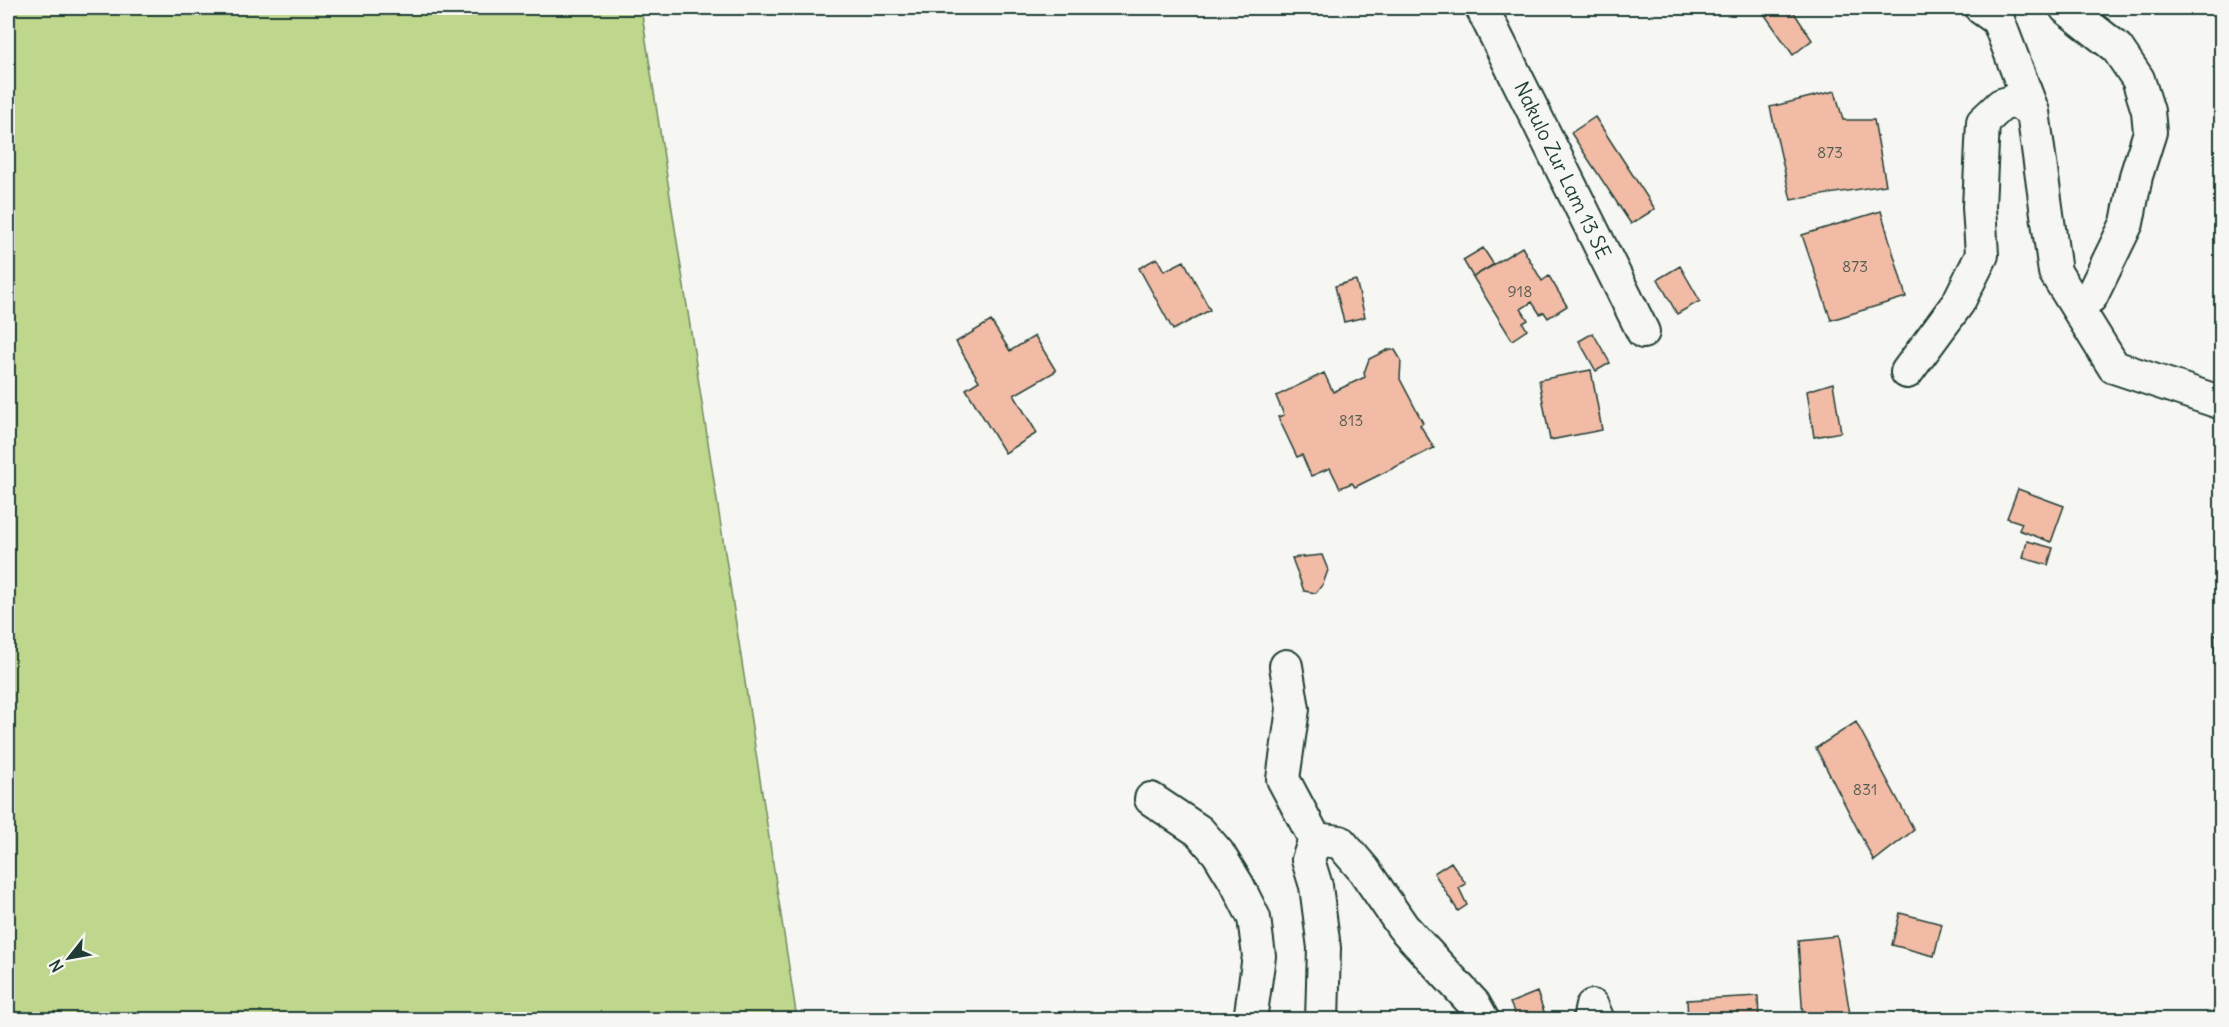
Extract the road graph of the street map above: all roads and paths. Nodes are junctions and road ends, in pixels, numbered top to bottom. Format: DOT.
graph roads {
  1 [pos="1482,8"];
  2 [pos="1981,8"];
  3 [pos="2066,8"];
  4 [pos="2033,112"];
  5 [pos="2077,304"];
  6 [pos="1643,332"];
  7 [pos="1907,372"];
  8 [pos="2222,403"];
  9 [pos="1286,666"];
  10 [pos="1151,799"];
  11 [pos="1315,839"];
  12 [pos="1250,1020"];
  13 [pos="1323,1020"];
  14 [pos="1483,1020"];
  15 [pos="1589,1020"];
  16 [pos="1598,1020"];
  1 -- 6 [label="street, Nakulo Zur Lam 13 SE"];
  2 -- 4 [label="street"];
  3 -- 5 [label="street"];
  4 -- 5 [label="street"];
  4 -- 7 [label="street"];
  5 -- 8 [label="street"];
  9 -- 11 [label="street"];
  10 -- 12 [label="street"];
  11 -- 13 [label="street"];
  11 -- 14 [label="street"];
  15 -- 16 [label="street"];
}
